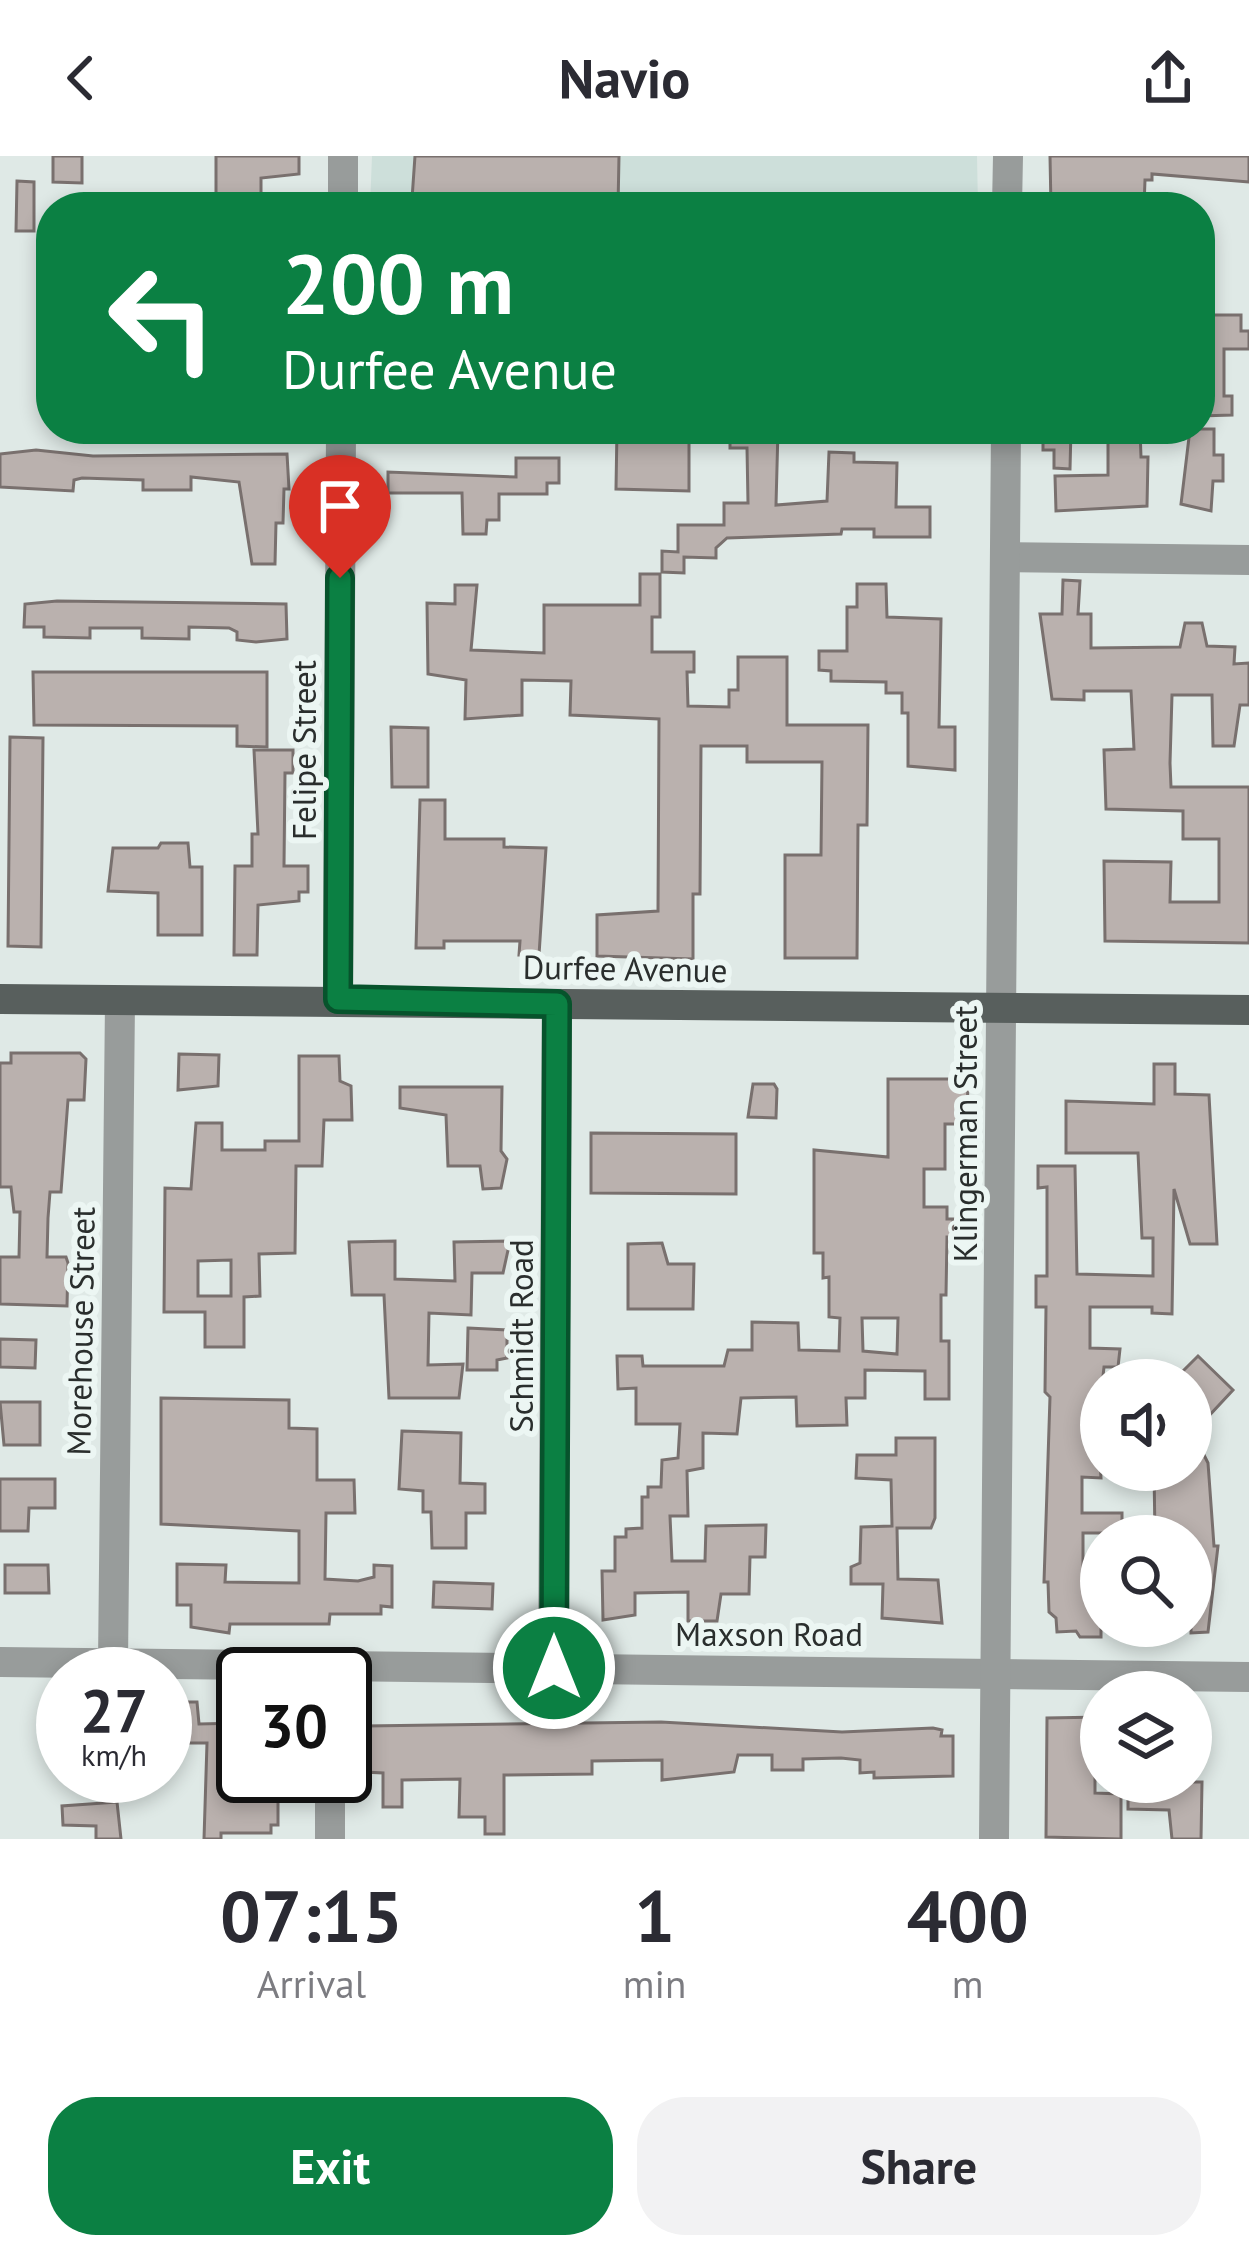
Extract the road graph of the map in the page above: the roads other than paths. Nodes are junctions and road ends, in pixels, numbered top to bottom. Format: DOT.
graph roads {
  1 [pos="343,156"];
  2 [pos="1008,156"];
  3 [pos="343,192"];
  4 [pos="1007,192"];
  5 [pos="341,444"];
  6 [pos="1006,444"];
  7 [pos="1005,557"];
  8 [pos="1249,560"];
  9 [pos="0,999"];
  10 [pos="338,999"];
  11 [pos="120,1000"];
  12 [pos="557,1004"];
  13 [pos="1000,1008"];
  14 [pos="1249,1010"];
  15 [pos="112,1647"];
  16 [pos="0,1662"];
  17 [pos="36,1662"];
  18 [pos="554,1668"];
  19 [pos="372,1669"];
  20 [pos="996,1670"];
  21 [pos="1249,1677"];
  22 [pos="330,1803"];
  23 [pos="329,1839"];
  24 [pos="994,1839"];
  1 -- 3 [label="street"];
  2 -- 4 [label="street"];
  5 -- 10 [label="street, Felipe Street"];
  6 -- 7 [label="street, Klingerman Street"];
  7 -- 8 [label="street"];
  7 -- 13 [label="street, Klingerman Street"];
  9 -- 11 [label="main road, Durfee Avenue"];
  10 -- 11 [label="main road, Durfee Avenue"];
  10 -- 12 [label="main road, Durfee Avenue"];
  11 -- 15 [label="street, Morehouse Street"];
  12 -- 13 [label="main road, Durfee Avenue"];
  12 -- 18 [label="street, Schmidt Road"];
  13 -- 14 [label="main road, Durfee Avenue"];
  13 -- 20 [label="street, Klingerman Street"];
  16 -- 17 [label="street, Maxson Road"];
  18 -- 19 [label="street, Maxson Road"];
  18 -- 20 [label="street, Maxson Road"];
  20 -- 21 [label="street, Maxson Road"];
  20 -- 24 [label="street, Klingerman Street"];
  22 -- 23 [label="street"];
}
